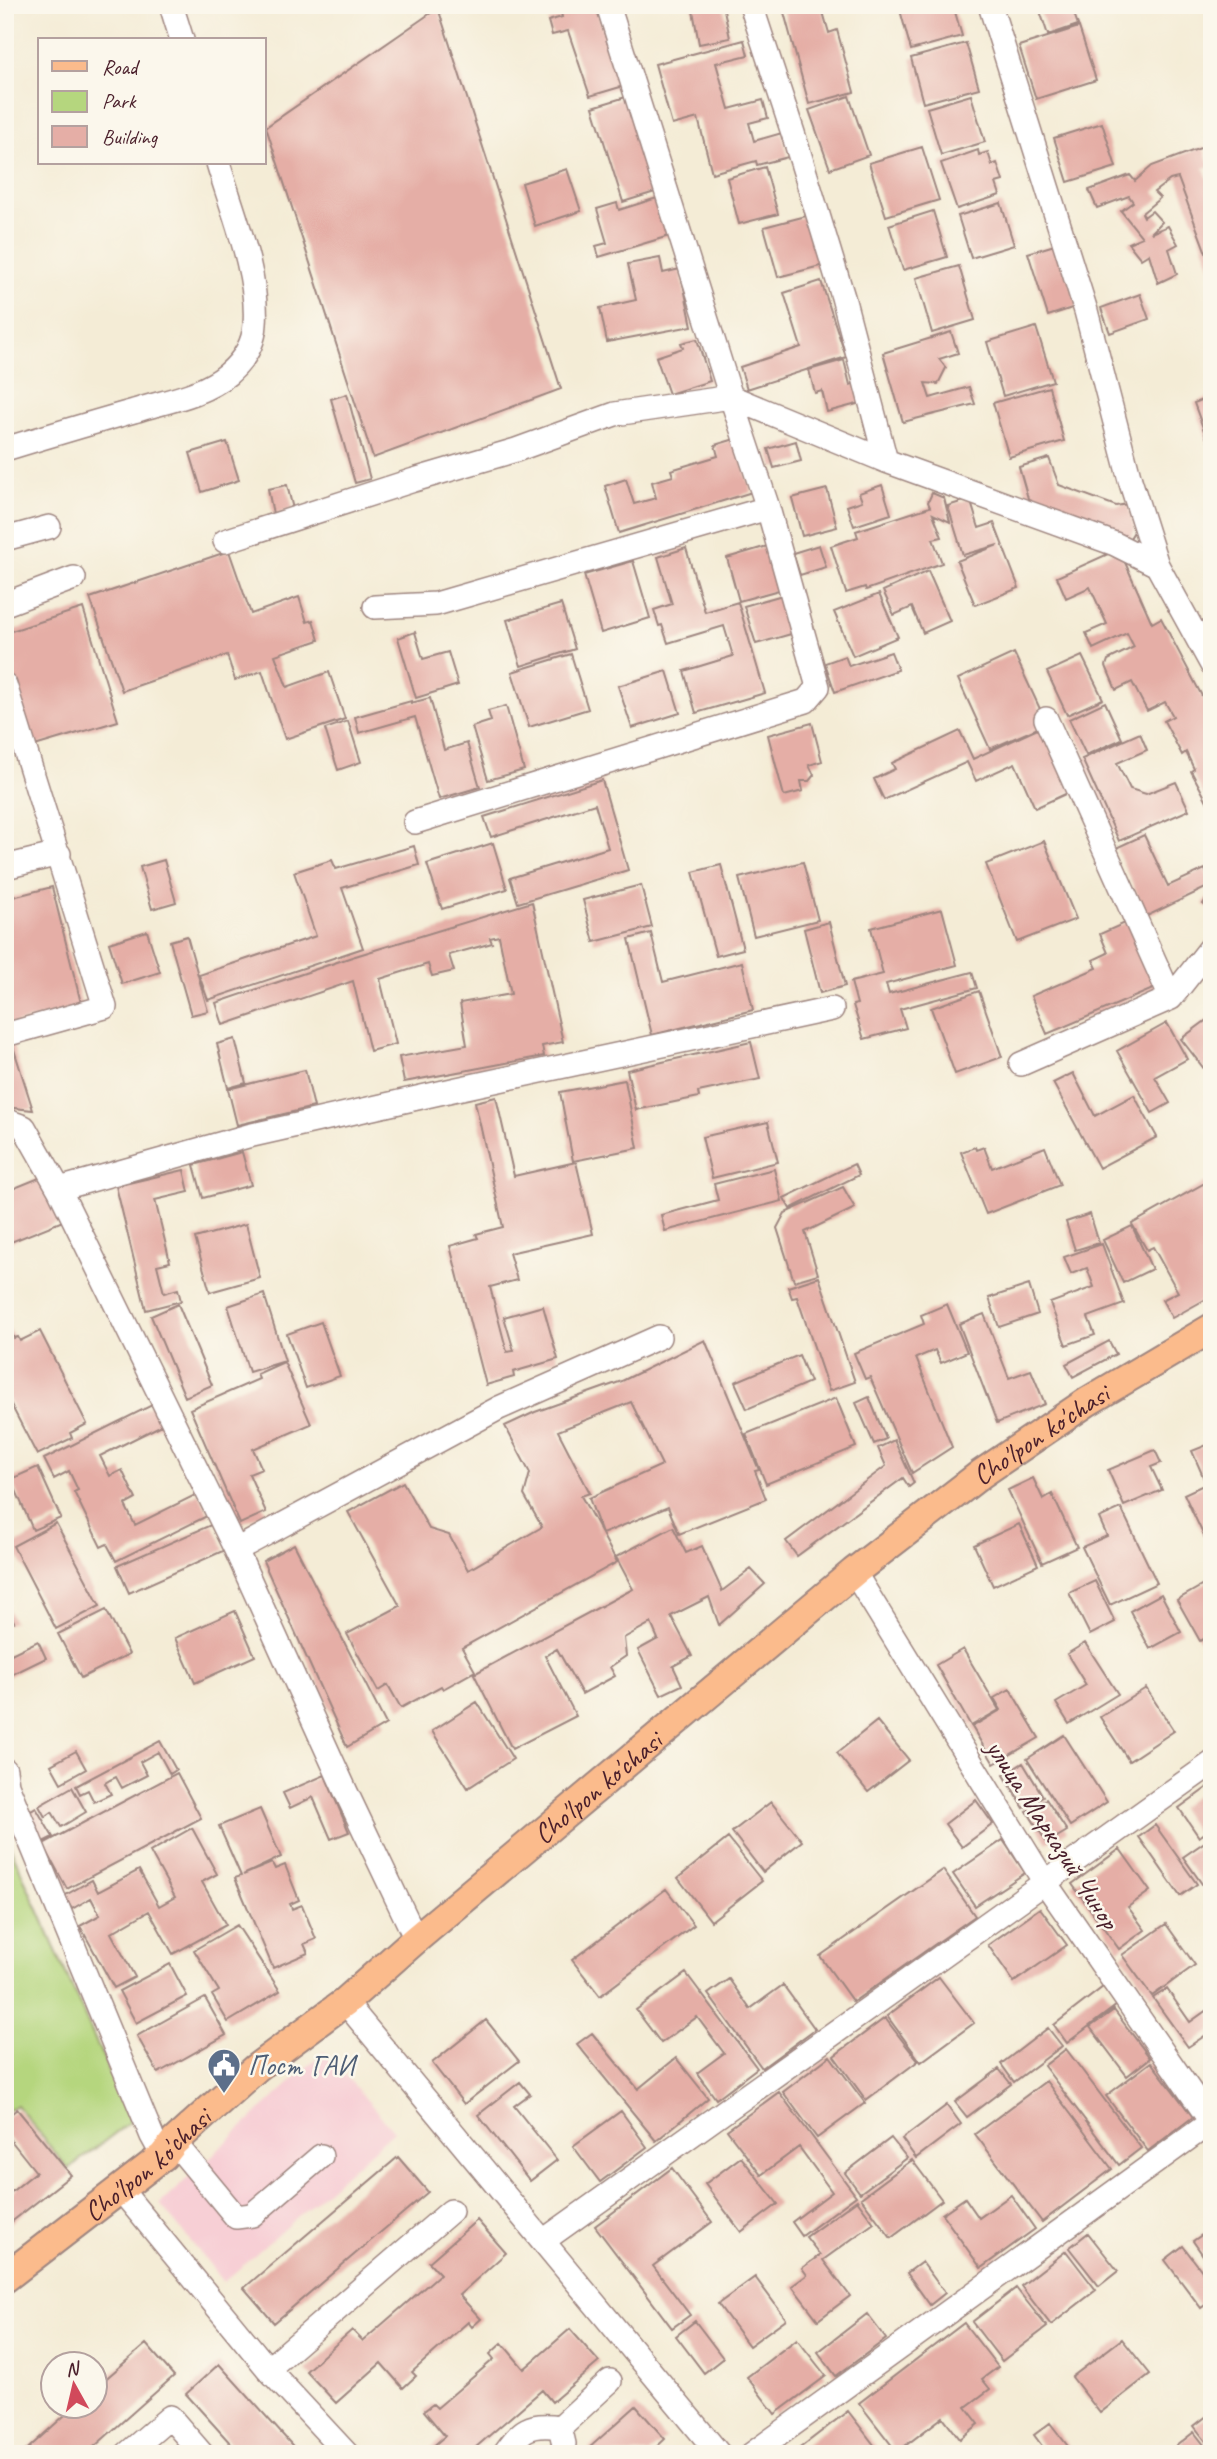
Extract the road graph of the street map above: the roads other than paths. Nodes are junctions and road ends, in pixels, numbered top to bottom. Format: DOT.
graph roads {
  1 [pos="171,5"];
  2 [pos="608,5"];
  3 [pos="751,5"];
  4 [pos="990,5"];
  5 [pos="180,38"];
  6 [pos="218,164"];
  7 [pos="731,397"];
  8 [pos="5,449"];
  9 [pos="886,461"];
  10 [pos="768,508"];
  11 [pos="49,527"];
  12 [pos="5,539"];
  13 [pos="225,541"];
  14 [pos="1157,565"];
  15 [pos="74,578"];
  16 [pos="5,604"];
  17 [pos="375,607"];
  18 [pos="1212,665"];
  19 [pos="5,685"];
  20 [pos="1046,719"];
  21 [pos="415,822"];
  22 [pos="59,854"];
  23 [pos="5,867"];
  24 [pos="1212,946"];
  25 [pos="1171,998"];
  26 [pos="832,1009"];
  27 [pos="5,1035"];
  28 [pos="1021,1064"];
  29 [pos="5,1123"];
  30 [pos="59,1189"];
  31 [pos="1212,1328"];
  32 [pos="659,1337"];
  33 [pos="236,1550"];
  34 [pos="854,1572"];
  35 [pos="1212,1763"];
  36 [pos="5,1770"];
  37 [pos="1044,1881"];
  38 [pos="416,1939"];
  39 [pos="345,2002"];
  40 [pos="1211,2122"];
  41 [pos="168,2149"];
  42 [pos="321,2156"];
  43 [pos="121,2190"];
  44 [pos="451,2211"];
  45 [pos="543,2241"];
  46 [pos="5,2278"];
  47 [pos="268,2369"];
  48 [pos="610,2381"];
  49 [pos="560,2427"];
  50 [pos="718,2453"];
  51 [pos="127,2454"];
  52 [pos="202,2454"];
  53 [pos="347,2454"];
  54 [pos="504,2454"];
  55 [pos="560,2454"];
  56 [pos="752,2454"];
  1 -- 5 [label="street"];
  2 -- 7 [label="street"];
  3 -- 9 [label="street"];
  4 -- 14 [label="street"];
  6 -- 8 [label="street"];
  7 -- 9 [label="street"];
  7 -- 10 [label="street"];
  7 -- 13 [label="street"];
  9 -- 14 [label="street"];
  10 -- 17 [label="street"];
  10 -- 21 [label="street"];
  11 -- 12 [label="street"];
  14 -- 18 [label="street"];
  15 -- 16 [label="street"];
  19 -- 22 [label="street"];
  20 -- 25 [label="street"];
  22 -- 23 [label="street"];
  22 -- 27 [label="street"];
  24 -- 25 [label="street"];
  25 -- 28 [label="street"];
  26 -- 30 [label="street"];
  29 -- 30 [label="street"];
  30 -- 33 [label="street"];
  31 -- 34 [label="main road, Cho'lpon ko'chasi"];
  32 -- 33 [label="street"];
  33 -- 38 [label="street"];
  34 -- 37 [label="street, улица Марказий Чинор"];
  34 -- 38 [label="main road, Cho'lpon ko'chasi"];
  35 -- 37 [label="street"];
  36 -- 41 [label="street"];
  37 -- 40 [label="street, улица Марказий Чинор"];
  37 -- 45 [label="street"];
  38 -- 39 [label="main road, Cho'lpon ko'chasi"];
  39 -- 41 [label="main road, Cho'lpon ko'chasi"];
  39 -- 45 [label="street"];
  40 -- 56 [label="street"];
  41 -- 42 [label="street"];
  41 -- 43 [label="main road, Cho'lpon ko'chasi"];
  43 -- 46 [label="main road, Cho'lpon ko'chasi"];
  43 -- 47 [label="street"];
  44 -- 47 [label="street"];
  45 -- 50 [label="street"];
  47 -- 53 [label="street"];
  48 -- 49 [label="street"];
  49 -- 54 [label="street"];
  49 -- 55 [label="street"];
  51 -- 52 [label="street"];
}
